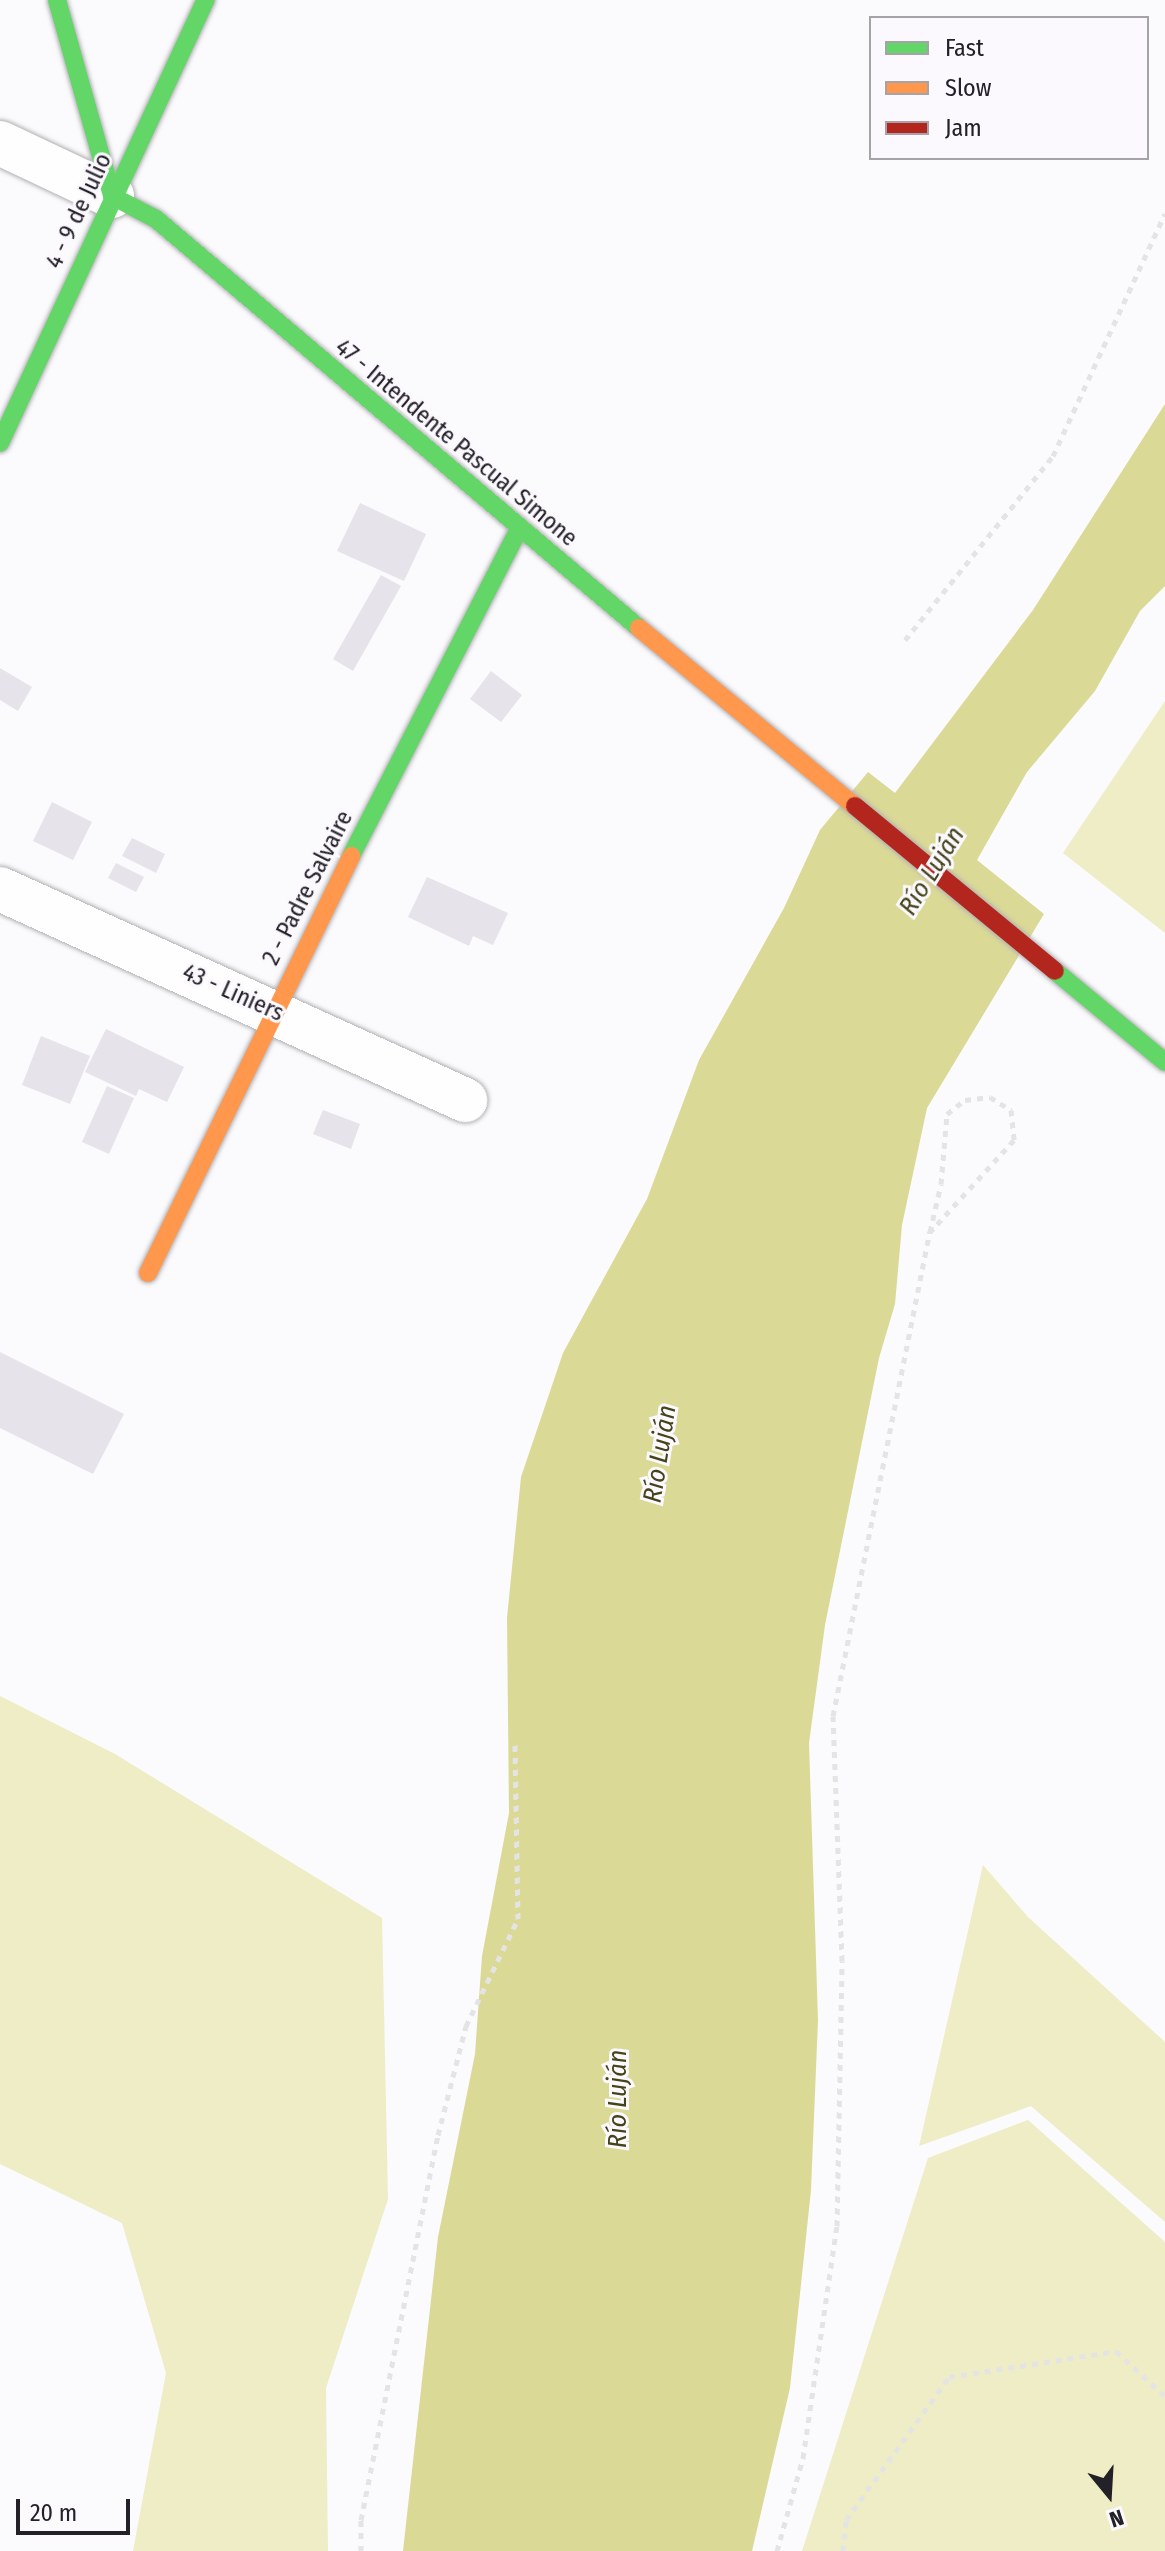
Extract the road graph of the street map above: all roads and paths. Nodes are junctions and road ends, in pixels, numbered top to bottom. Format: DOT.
graph roads {
  1 [pos="57,0"];
  2 [pos="206,0"];
  3 [pos="0,143"];
  4 [pos="112,196"];
  5 [pos="1165,214"];
  6 [pos="0,443"];
  7 [pos="519,529"];
  8 [pos="905,640"];
  9 [pos="0,889"];
  10 [pos="272,1011"];
  11 [pos="1165,1062"];
  12 [pos="465,1100"];
  13 [pos="930,1232"];
  14 [pos="148,1273"];
  15 [pos="515,1742"];
  16 [pos="1165,2396"];
  17 [pos="361,2551"];
  18 [pos="777,2551"];
  19 [pos="843,2551"];
  1 -- 4 [label="street"];
  2 -- 4 [label="street, 4 - 9 de Julio"];
  3 -- 4 [label="street"];
  4 -- 6 [label="street, 4 - 9 de Julio"];
  4 -- 7 [label="street, 47 - Intendente Pascual Simone"];
  5 -- 8 [label="path"];
  7 -- 10 [label="street, 2 - Padre Salvaire"];
  7 -- 11 [label="street, 47 - Intendente Pascual Simone"];
  9 -- 10 [label="street, 43 - Liniers"];
  10 -- 12 [label="street, 43 - Liniers"];
  10 -- 14 [label="street, 2 - Padre Salvaire"];
  13 -- 13 [label="path"];
  13 -- 18 [label="path"];
  15 -- 17 [label="path"];
  16 -- 19 [label="path"];
}
